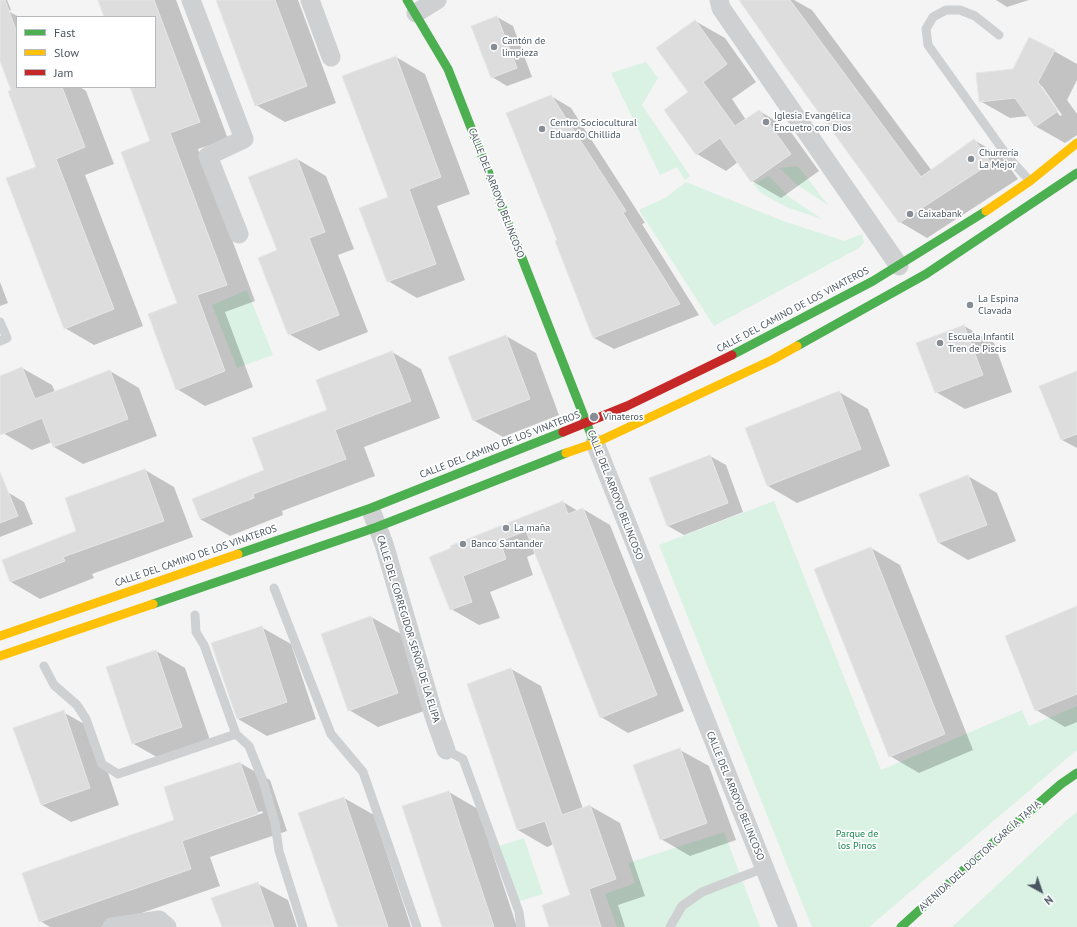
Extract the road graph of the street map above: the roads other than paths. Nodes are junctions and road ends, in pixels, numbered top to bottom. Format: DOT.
graph roads {
  1 [pos="191,0"];
  2 [pos="310,0"];
  3 [pos="437,0"];
  4 [pos="719,0"];
  5 [pos="411,6"];
  6 [pos="999,35"];
  7 [pos="331,57"];
  8 [pos="1077,143"];
  9 [pos="1077,173"];
  10 [pos="1030,181"];
  11 [pos="239,234"];
  12 [pos="899,266"];
  13 [pos="0,322"];
  14 [pos="0,341"];
  15 [pos="587,423"];
  16 [pos="595,443"];
  17 [pos="371,508"];
  18 [pos="377,527"];
  19 [pos="274,588"];
  20 [pos="196,615"];
  21 [pos="0,636"];
  22 [pos="0,656"];
  23 [pos="44,666"];
  24 [pos="236,734"];
  25 [pos="446,750"];
  26 [pos="1077,773"];
  27 [pos="1069,781"];
  28 [pos="764,868"];
  29 [pos="112,927"];
  30 [pos="167,927"];
  31 [pos="303,927"];
  32 [pos="418,927"];
  33 [pos="521,927"];
  34 [pos="670,927"];
  35 [pos="788,927"];
  36 [pos="901,927"];
  1 -- 11 [label="street"];
  2 -- 7 [label="street"];
  3 -- 5 [label="street"];
  4 -- 12 [label="street"];
  5 -- 15 [label="main road, CALLE DEL ARROYO BELINCOSO"];
  6 -- 10 [label="lane"];
  8 -- 10 [label="main road, CALLE DEL CAMINO DE LOS VINATEROS"];
  9 -- 16 [label="main road"];
  10 -- 12 [label="main road, CALLE DEL CAMINO DE LOS VINATEROS"];
  12 -- 15 [label="main road, CALLE DEL CAMINO DE LOS VINATEROS"];
  13 -- 14 [label="lane"];
  15 -- 16 [label="main road, CALLE DEL ARROYO BELINCOSO"];
  15 -- 17 [label="main road, CALLE DEL CAMINO DE LOS VINATEROS"];
  16 -- 18 [label="main road"];
  16 -- 28 [label="street, CALLE DEL ARROYO BELINCOSO"];
  17 -- 18 [label="street, CALLE DEL CORREGIDOR SEÑOR DE LA ELIPA"];
  17 -- 21 [label="main road, CALLE DEL CAMINO DE LOS VINATEROS"];
  18 -- 22 [label="main road"];
  18 -- 25 [label="street, CALLE DEL CORREGIDOR SEÑOR DE LA ELIPA"];
  19 -- 32 [label="lane"];
  20 -- 24 [label="lane"];
  23 -- 24 [label="lane"];
  24 -- 31 [label="lane"];
  25 -- 33 [label="lane"];
  26 -- 27 [label="main road, AVENIDA DEL DOCTOR GARCÍA TAPIA"];
  27 -- 36 [label="main road, AVENIDA DEL DOCTOR GARCÍA TAPIA"];
  28 -- 34 [label="lane"];
  28 -- 35 [label="street, CALLE DEL ARROYO BELINCOSO"];
  29 -- 30 [label="street"];
}
